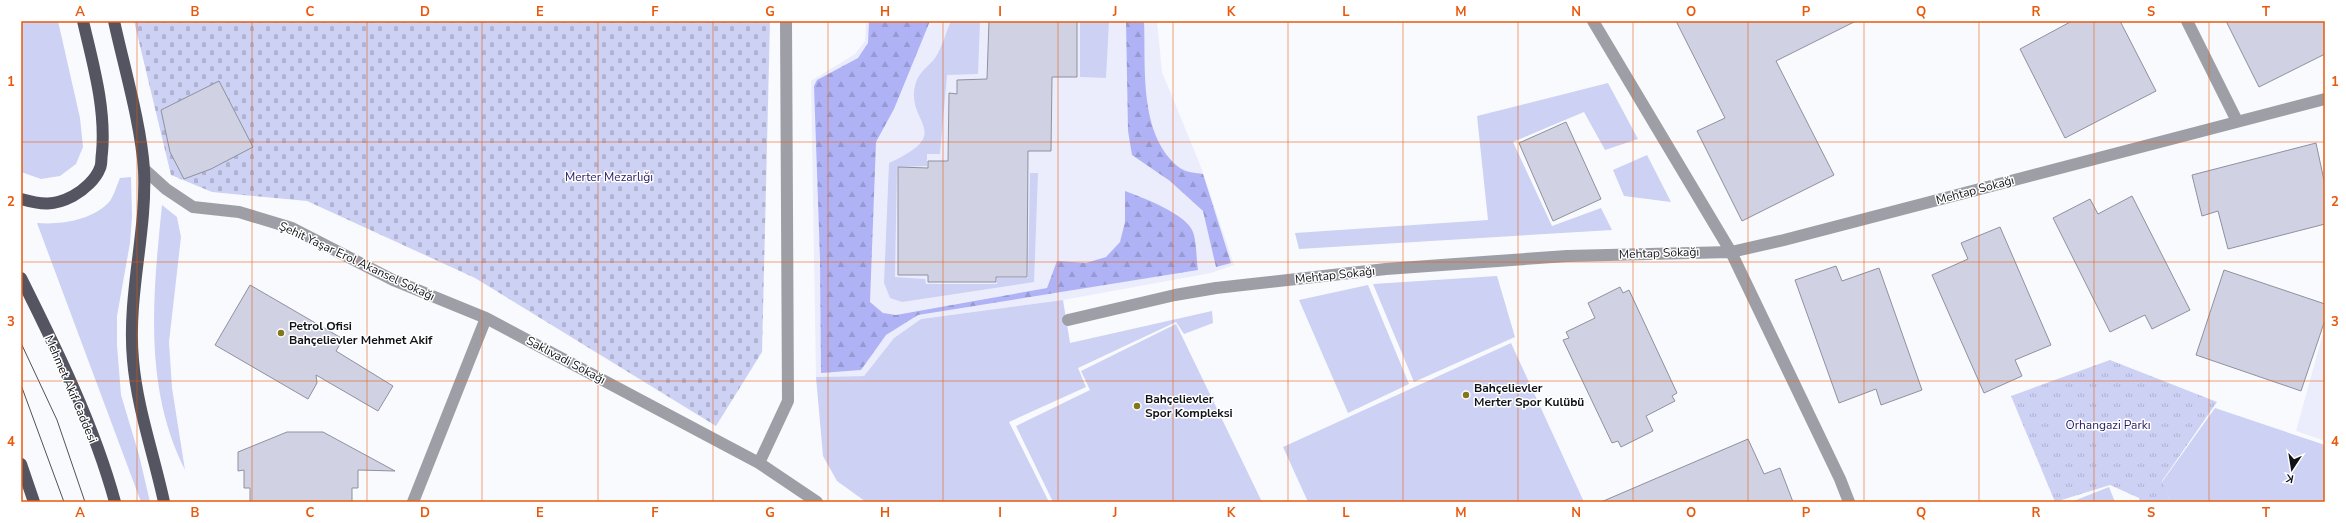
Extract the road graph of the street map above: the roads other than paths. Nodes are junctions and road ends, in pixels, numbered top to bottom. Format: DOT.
graph roads {
  1 [pos="83,21"];
  2 [pos="114,21"];
  3 [pos="786,21"];
  4 [pos="1593,21"];
  5 [pos="2187,21"];
  6 [pos="2325,99"];
  7 [pos="2237,121"];
  8 [pos="144,170"];
  9 [pos="21,199"];
  10 [pos="1731,252"];
  11 [pos="21,278"];
  12 [pos="486,318"];
  13 [pos="1068,320"];
  14 [pos="759,463"];
  15 [pos="21,464"];
  16 [pos="34,502"];
  17 [pos="115,502"];
  18 [pos="164,502"];
  19 [pos="413,502"];
  20 [pos="817,502"];
  21 [pos="1849,502"];
  1 -- 9 [label="main road"];
  2 -- 8 [label="main road"];
  3 -- 14 [label="street"];
  4 -- 10 [label="street"];
  5 -- 7 [label="street"];
  6 -- 7 [label="street, Mehtap Sokağı"];
  7 -- 10 [label="street, Mehtap Sokağı"];
  8 -- 12 [label="street, Şehit Yaşar Erol Akansel Sokağı"];
  8 -- 18 [label="main road"];
  10 -- 13 [label="street, Mehtap Sokağı"];
  10 -- 21 [label="street"];
  11 -- 17 [label="main road, Mehmet Akif Caddesi"];
  12 -- 14 [label="street, Saklıvadi Sokağı"];
  12 -- 19 [label="street"];
  14 -- 20 [label="street, Saklıvadi Sokağı"];
  15 -- 16 [label="main road"];
}
